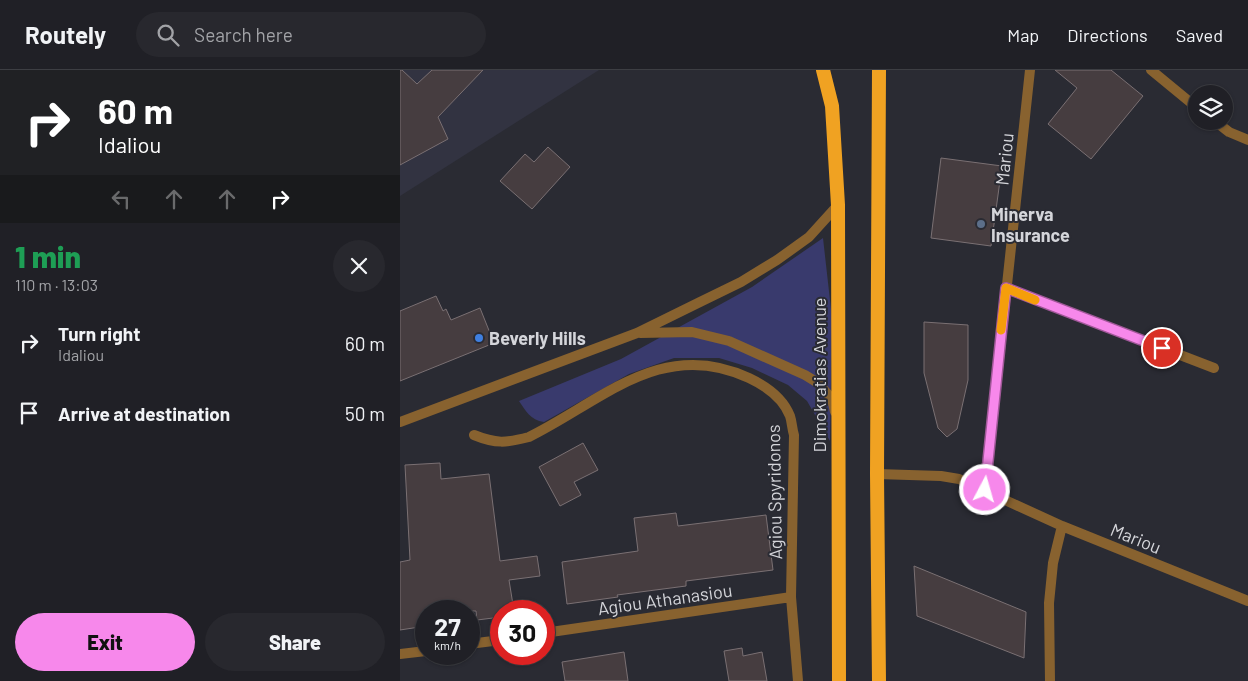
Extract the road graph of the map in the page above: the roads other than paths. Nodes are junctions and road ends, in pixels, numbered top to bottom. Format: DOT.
graph roads {
  1 [pos="823,70"];
  2 [pos="879,70"];
  3 [pos="1030,70"];
  4 [pos="1152,70"];
  5 [pos="1188,100"];
  6 [pos="1226,130"];
  7 [pos="1248,140"];
  8 [pos="838,204"];
  9 [pos="1006,288"];
  10 [pos="637,333"];
  11 [pos="1214,368"];
  12 [pos="400,422"];
  13 [pos="838,422"];
  14 [pos="474,435"];
  15 [pos="877,474"];
  16 [pos="985,490"];
  17 [pos="1062,526"];
  18 [pos="791,597"];
  19 [pos="1248,601"];
  20 [pos="555,632"];
  21 [pos="415,652"];
  22 [pos="400,654"];
  23 [pos="798,681"];
  24 [pos="839,681"];
  25 [pos="879,681"];
  26 [pos="1050,681"];
  1 -- 8 [label="highway, Dimokratias Avenue"];
  2 -- 15 [label="highway"];
  3 -- 9 [label="street, Mariou"];
  4 -- 5 [label="street"];
  6 -- 7 [label="street"];
  8 -- 10 [label="street"];
  8 -- 13 [label="highway, Dimokratias Avenue"];
  9 -- 11 [label="street"];
  9 -- 16 [label="street, Mariou"];
  10 -- 12 [label="street"];
  10 -- 13 [label="street"];
  13 -- 24 [label="highway, Dimokratias Avenue"];
  14 -- 18 [label="street, Agiou Spyridonos"];
  15 -- 16 [label="street, Mariou"];
  15 -- 25 [label="highway"];
  16 -- 17 [label="street, Mariou"];
  17 -- 19 [label="street, Mariou"];
  17 -- 26 [label="street"];
  18 -- 20 [label="street, Agiou Athanasiou"];
  18 -- 23 [label="street, Agiou Spyridonos"];
  21 -- 22 [label="street"];
}
